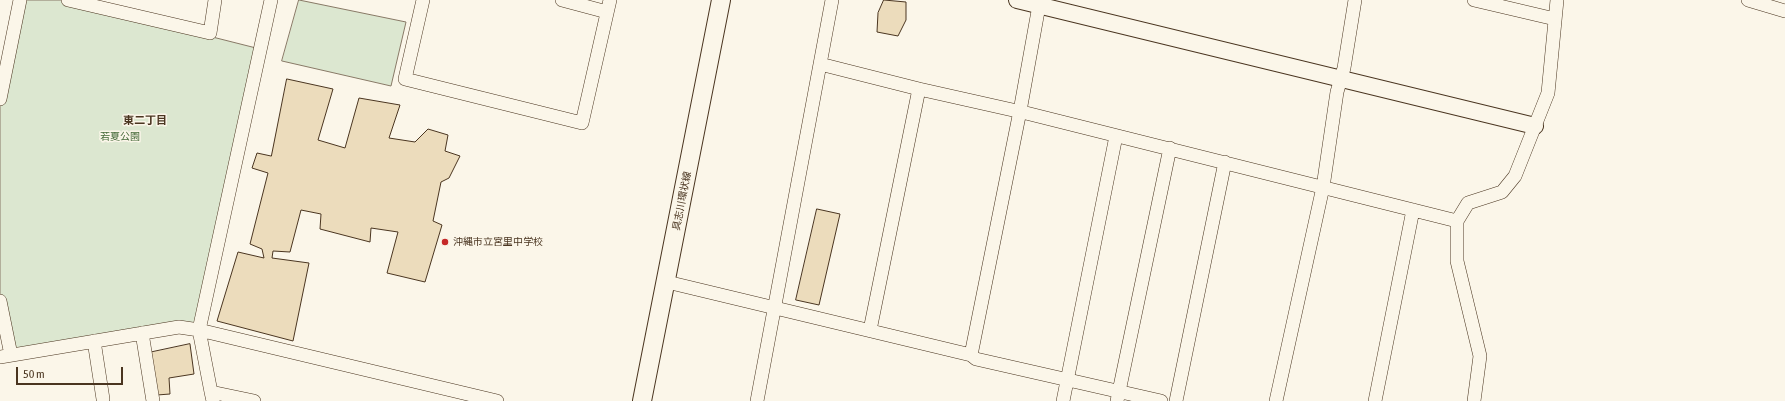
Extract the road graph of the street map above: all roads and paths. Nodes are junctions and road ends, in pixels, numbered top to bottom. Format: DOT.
graph roads {
  1 [pos="20,0"];
  2 [pos="68,0"];
  3 [pos="215,0"];
  4 [pos="271,0"];
  5 [pos="423,0"];
  6 [pos="562,0"];
  7 [pos="721,0"];
  8 [pos="832,0"];
  9 [pos="1017,0"];
  10 [pos="1354,0"];
  11 [pos="1474,0"];
  12 [pos="1557,0"];
  13 [pos="1748,0"];
  14 [pos="1039,3"];
  15 [pos="609,6"];
  16 [pos="1785,11"];
  17 [pos="1555,19"];
  18 [pos="820,64"];
  19 [pos="1341,79"];
  20 [pos="919,89"];
  21 [pos="1,91"];
  22 [pos="1020,111"];
  23 [pos="1535,126"];
  24 [pos="1116,136"];
  25 [pos="1170,148"];
  26 [pos="1225,162"];
  27 [pos="1323,187"];
  28 [pos="1413,210"];
  29 [pos="1457,221"];
  30 [pos="667,282"];
  31 [pos="0,301"];
  32 [pos="775,307"];
  33 [pos="199,330"];
  34 [pos="870,330"];
  35 [pos="142,334"];
  36 [pos="94,342"];
  37 [pos="971,355"];
  38 [pos="6,356"];
  39 [pos="1067,379"];
  40 [pos="212,396"];
  41 [pos="1118,396"];
  42 [pos="100,400"];
  43 [pos="153,401"];
  44 [pos="254,401"];
  45 [pos="497,401"];
  46 [pos="642,401"];
  47 [pos="757,401"];
  48 [pos="1063,401"];
  49 [pos="1161,401"];
  50 [pos="1176,401"];
  51 [pos="1276,401"];
  52 [pos="1375,401"];
  53 [pos="1474,401"];
  1 -- 21 [label="street"];
  2 -- 3 [label="street"];
  4 -- 33 [label="street"];
  5 -- 15 [label="street"];
  6 -- 15 [label="street"];
  7 -- 30 [label="main road, 具志川環状線"];
  8 -- 18 [label="street"];
  9 -- 14 [label="street"];
  10 -- 19 [label="street"];
  11 -- 17 [label="street"];
  12 -- 17 [label="street"];
  13 -- 16 [label="street"];
  14 -- 19 [label="street"];
  14 -- 22 [label="street"];
  17 -- 23 [label="street"];
  18 -- 20 [label="street"];
  18 -- 32 [label="street"];
  19 -- 23 [label="street"];
  19 -- 27 [label="street"];
  20 -- 22 [label="street"];
  20 -- 34 [label="street"];
  22 -- 24 [label="street"];
  22 -- 37 [label="street"];
  23 -- 29 [label="street"];
  24 -- 25 [label="street"];
  24 -- 39 [label="street"];
  25 -- 26 [label="street"];
  25 -- 41 [label="street"];
  26 -- 27 [label="street"];
  26 -- 50 [label="street"];
  27 -- 28 [label="street"];
  27 -- 51 [label="street"];
  28 -- 29 [label="street"];
  28 -- 52 [label="street"];
  29 -- 53 [label="street"];
  30 -- 32 [label="street"];
  30 -- 46 [label="main road, 具志川環状線"];
  31 -- 38 [label="street"];
  32 -- 34 [label="street"];
  32 -- 47 [label="street"];
  33 -- 35 [label="street"];
  33 -- 40 [label="street"];
  33 -- 45 [label="street"];
  34 -- 37 [label="street"];
  35 -- 36 [label="street"];
  35 -- 43 [label="street"];
  36 -- 38 [label="street"];
  36 -- 42 [label="street"];
  37 -- 39 [label="street"];
  39 -- 41 [label="street"];
  39 -- 48 [label="street"];
  40 -- 44 [label="street"];
  41 -- 49 [label="street"];
}
